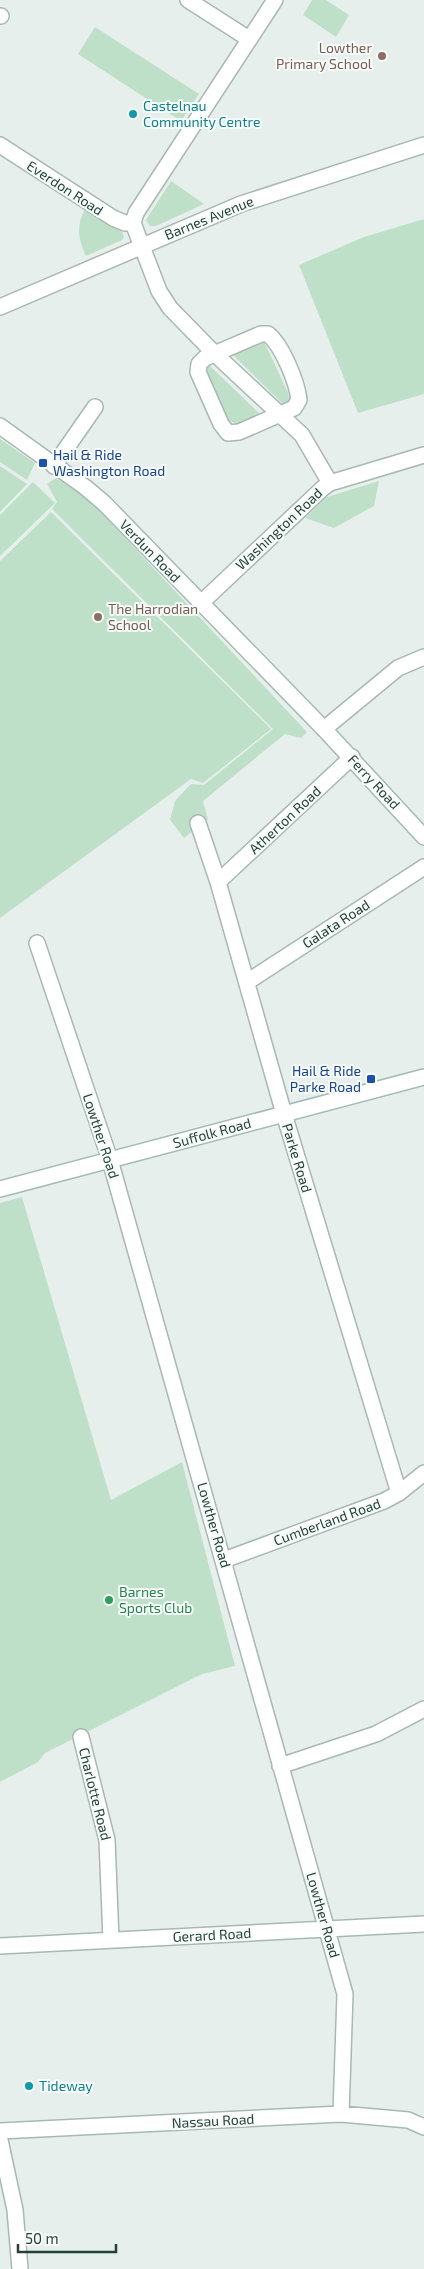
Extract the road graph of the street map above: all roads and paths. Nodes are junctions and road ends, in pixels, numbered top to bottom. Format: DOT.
graph roads {
  1 [pos="188,0"];
  2 [pos="275,0"];
  3 [pos="248,39"];
  4 [pos="0,145"];
  5 [pos="424,145"];
  6 [pos="134,223"];
  7 [pos="142,246"];
  8 [pos="0,307"];
  9 [pos="215,354"];
  10 [pos="95,407"];
  11 [pos="280,414"];
  12 [pos="0,426"];
  13 [pos="424,455"];
  14 [pos="54,466"];
  15 [pos="330,483"];
  16 [pos="202,603"];
  17 [pos="424,657"];
  18 [pos="324,729"];
  19 [pos="352,758"];
  20 [pos="198,823"];
  21 [pos="424,836"];
  22 [pos="424,867"];
  23 [pos="218,882"];
  24 [pos="37,943"];
  25 [pos="248,982"];
  26 [pos="424,1077"];
  27 [pos="284,1114"];
  28 [pos="110,1160"];
  29 [pos="0,1189"];
  30 [pos="424,1473"];
  31 [pos="399,1493"];
  32 [pos="224,1560"];
  33 [pos="424,1709"];
  34 [pos="81,1737"];
  35 [pos="280,1766"];
  36 [pos="424,1924"];
  37 [pos="327,1929"];
  38 [pos="111,1940"];
  39 [pos="0,1946"];
  40 [pos="341,2114"];
  41 [pos="424,2126"];
  42 [pos="0,2131"];
  43 [pos="0,2140"];
  44 [pos="20,2269"];
  1 -- 3 [label="street"];
  2 -- 3 [label="street"];
  3 -- 6 [label="street"];
  4 -- 6 [label="street, Everdon Road"];
  5 -- 7 [label="street, Barnes Avenue"];
  6 -- 7 [label="street"];
  7 -- 8 [label="street, Barnes Avenue"];
  7 -- 9 [label="street"];
  9 -- 11 [label="street"];
  9 -- 11 [label="street"];
  9 -- 11 [label="street"];
  10 -- 14 [label="street"];
  11 -- 15 [label="street"];
  12 -- 14 [label="street, Verdun Road"];
  13 -- 15 [label="street, Washington Road"];
  14 -- 16 [label="street, Verdun Road"];
  15 -- 16 [label="street, Washington Road"];
  16 -- 18 [label="street, Verdun Road"];
  17 -- 18 [label="street"];
  18 -- 19 [label="street, Ferry Road"];
  19 -- 21 [label="street, Ferry Road"];
  19 -- 23 [label="street, Atherton Road"];
  20 -- 23 [label="street, Parke Road"];
  22 -- 25 [label="street, Galata Road"];
  23 -- 25 [label="street, Parke Road"];
  24 -- 28 [label="street, Lowther Road"];
  25 -- 27 [label="street, Parke Road"];
  26 -- 27 [label="street, Suffolk Road"];
  27 -- 28 [label="street, Suffolk Road"];
  27 -- 31 [label="street, Parke Road"];
  28 -- 29 [label="street, Suffolk Road"];
  28 -- 32 [label="street, Lowther Road"];
  30 -- 31 [label="street, Cumberland Road"];
  31 -- 32 [label="street, Cumberland Road"];
  32 -- 35 [label="street, Lowther Road"];
  33 -- 35 [label="street"];
  34 -- 38 [label="street, Charlotte Road"];
  35 -- 37 [label="street, Lowther Road"];
  36 -- 37 [label="street, Gerard Road"];
  37 -- 38 [label="street, Gerard Road"];
  37 -- 40 [label="street, Lowther Road"];
  38 -- 39 [label="street, Gerard Road"];
  40 -- 41 [label="street, Nassau Road"];
  40 -- 42 [label="street, Nassau Road"];
  43 -- 44 [label="street"];
}
